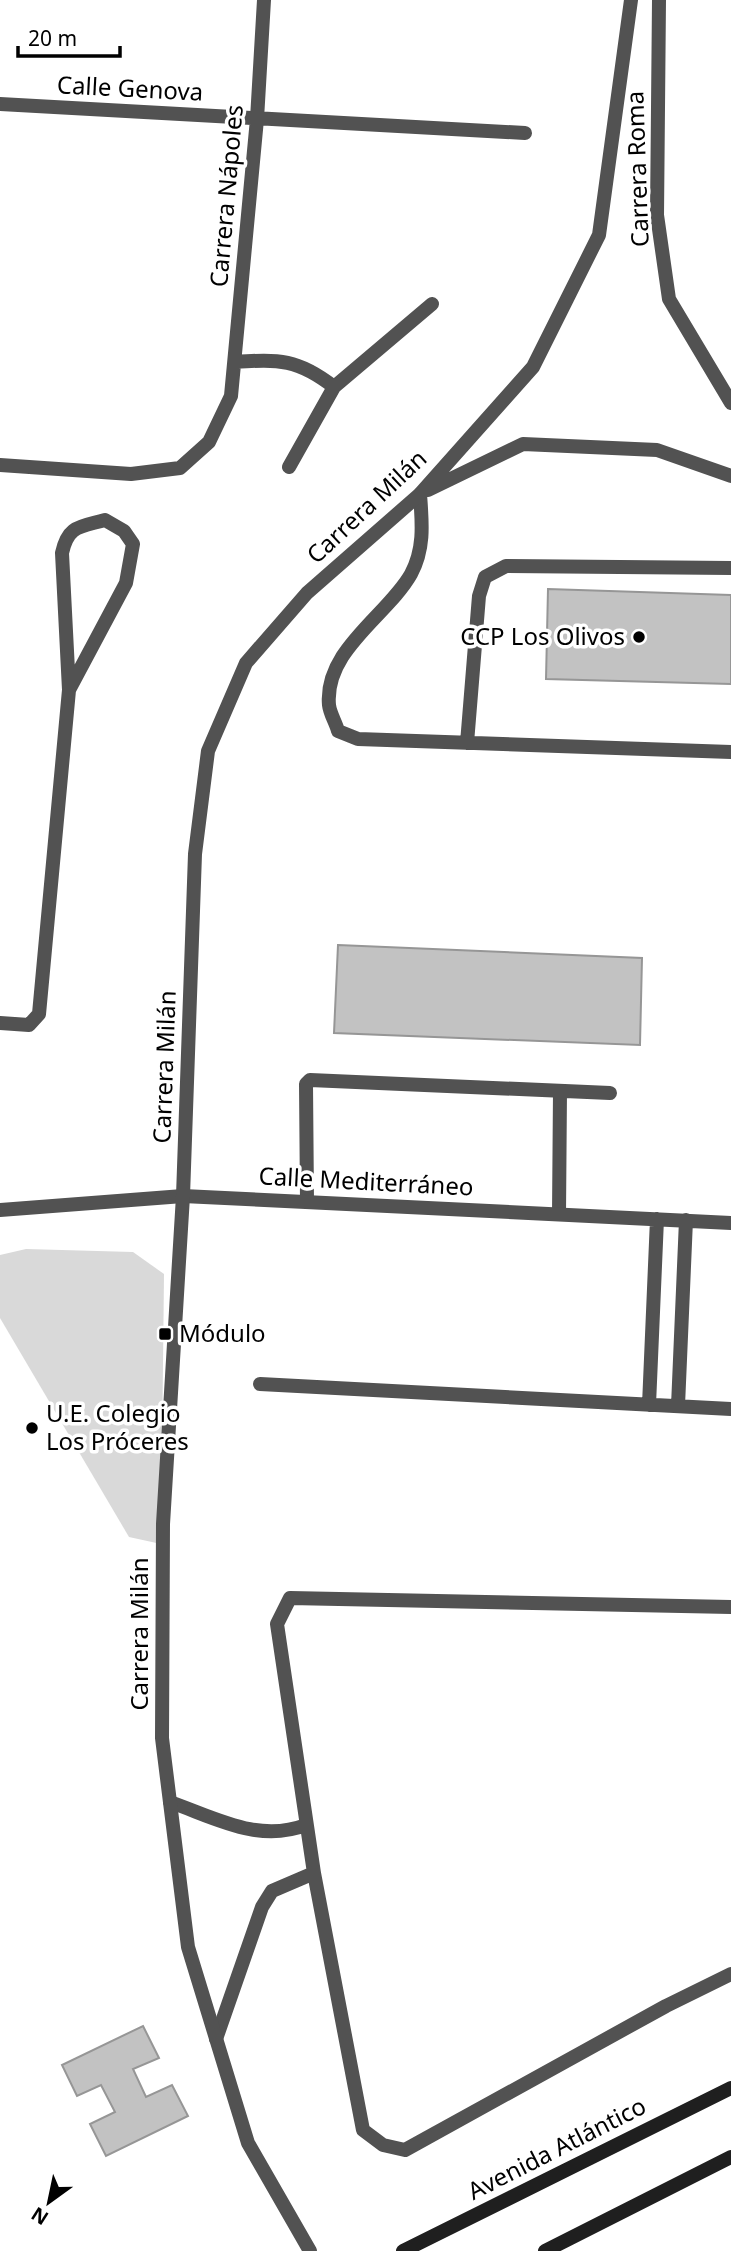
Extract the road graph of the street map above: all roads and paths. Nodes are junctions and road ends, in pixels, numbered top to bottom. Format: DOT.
graph roads {
  1 [pos="264,0"];
  2 [pos="631,0"];
  3 [pos="659,0"];
  4 [pos="0,104"];
  5 [pos="257,119"];
  6 [pos="525,133"];
  7 [pos="432,304"];
  8 [pos="235,362"];
  9 [pos="334,387"];
  10 [pos="731,403"];
  11 [pos="0,466"];
  12 [pos="289,467"];
  13 [pos="731,476"];
  14 [pos="420,494"];
  15 [pos="731,568"];
  16 [pos="69,690"];
  17 [pos="467,743"];
  18 [pos="731,752"];
  19 [pos="0,1023"];
  20 [pos="560,1090"];
  21 [pos="610,1093"];
  22 [pos="183,1196"];
  23 [pos="307,1202"];
  24 [pos="0,1210"];
  25 [pos="559,1214"];
  26 [pos="657,1219"];
  27 [pos="686,1220"];
  28 [pos="731,1223"];
  29 [pos="260,1384"];
  30 [pos="649,1405"];
  31 [pos="678,1406"];
  32 [pos="731,1409"];
  33 [pos="731,1607"];
  34 [pos="170,1802"];
  35 [pos="306,1825"];
  36 [pos="314,1873"];
  37 [pos="731,1974"];
  38 [pos="216,2039"];
  39 [pos="731,2088"];
  40 [pos="731,2157"];
  41 [pos="310,2251"];
  42 [pos="403,2251"];
  43 [pos="545,2251"];
  1 -- 5 [label="street, Carrera Nápoles"];
  2 -- 14 [label="street, Carrera Milán"];
  3 -- 10 [label="street, Carrera Roma"];
  4 -- 5 [label="street, Calle Genova"];
  5 -- 6 [label="street, Calle Genova"];
  5 -- 8 [label="street, Carrera Nápoles"];
  7 -- 9 [label="street"];
  8 -- 9 [label="street"];
  8 -- 11 [label="street, Carrera Nápoles"];
  9 -- 12 [label="street"];
  13 -- 14 [label="street"];
  14 -- 17 [label="street"];
  14 -- 22 [label="street, Carrera Milán"];
  15 -- 17 [label="street"];
  16 -- 16 [label="street"];
  16 -- 19 [label="street"];
  17 -- 18 [label="street"];
  20 -- 21 [label="street"];
  20 -- 23 [label="street"];
  20 -- 25 [label="street"];
  22 -- 23 [label="street, Calle Mediterráneo"];
  22 -- 24 [label="street, Calle Mediterráneo"];
  22 -- 34 [label="street, Carrera Milán"];
  23 -- 25 [label="street, Calle Mediterráneo"];
  25 -- 26 [label="street, Calle Mediterráneo"];
  26 -- 27 [label="street, Calle Mediterráneo"];
  26 -- 30 [label="street"];
  27 -- 28 [label="street, Calle Mediterráneo"];
  27 -- 31 [label="street"];
  29 -- 30 [label="street"];
  30 -- 31 [label="street"];
  31 -- 32 [label="street"];
  33 -- 35 [label="street"];
  34 -- 35 [label="street"];
  34 -- 38 [label="street, Carrera Milán"];
  35 -- 36 [label="street"];
  36 -- 37 [label="street"];
  36 -- 38 [label="street"];
  38 -- 41 [label="street, Carrera Milán"];
  39 -- 42 [label="main road, Avenida Atlántico"];
  40 -- 43 [label="main road"];
}
